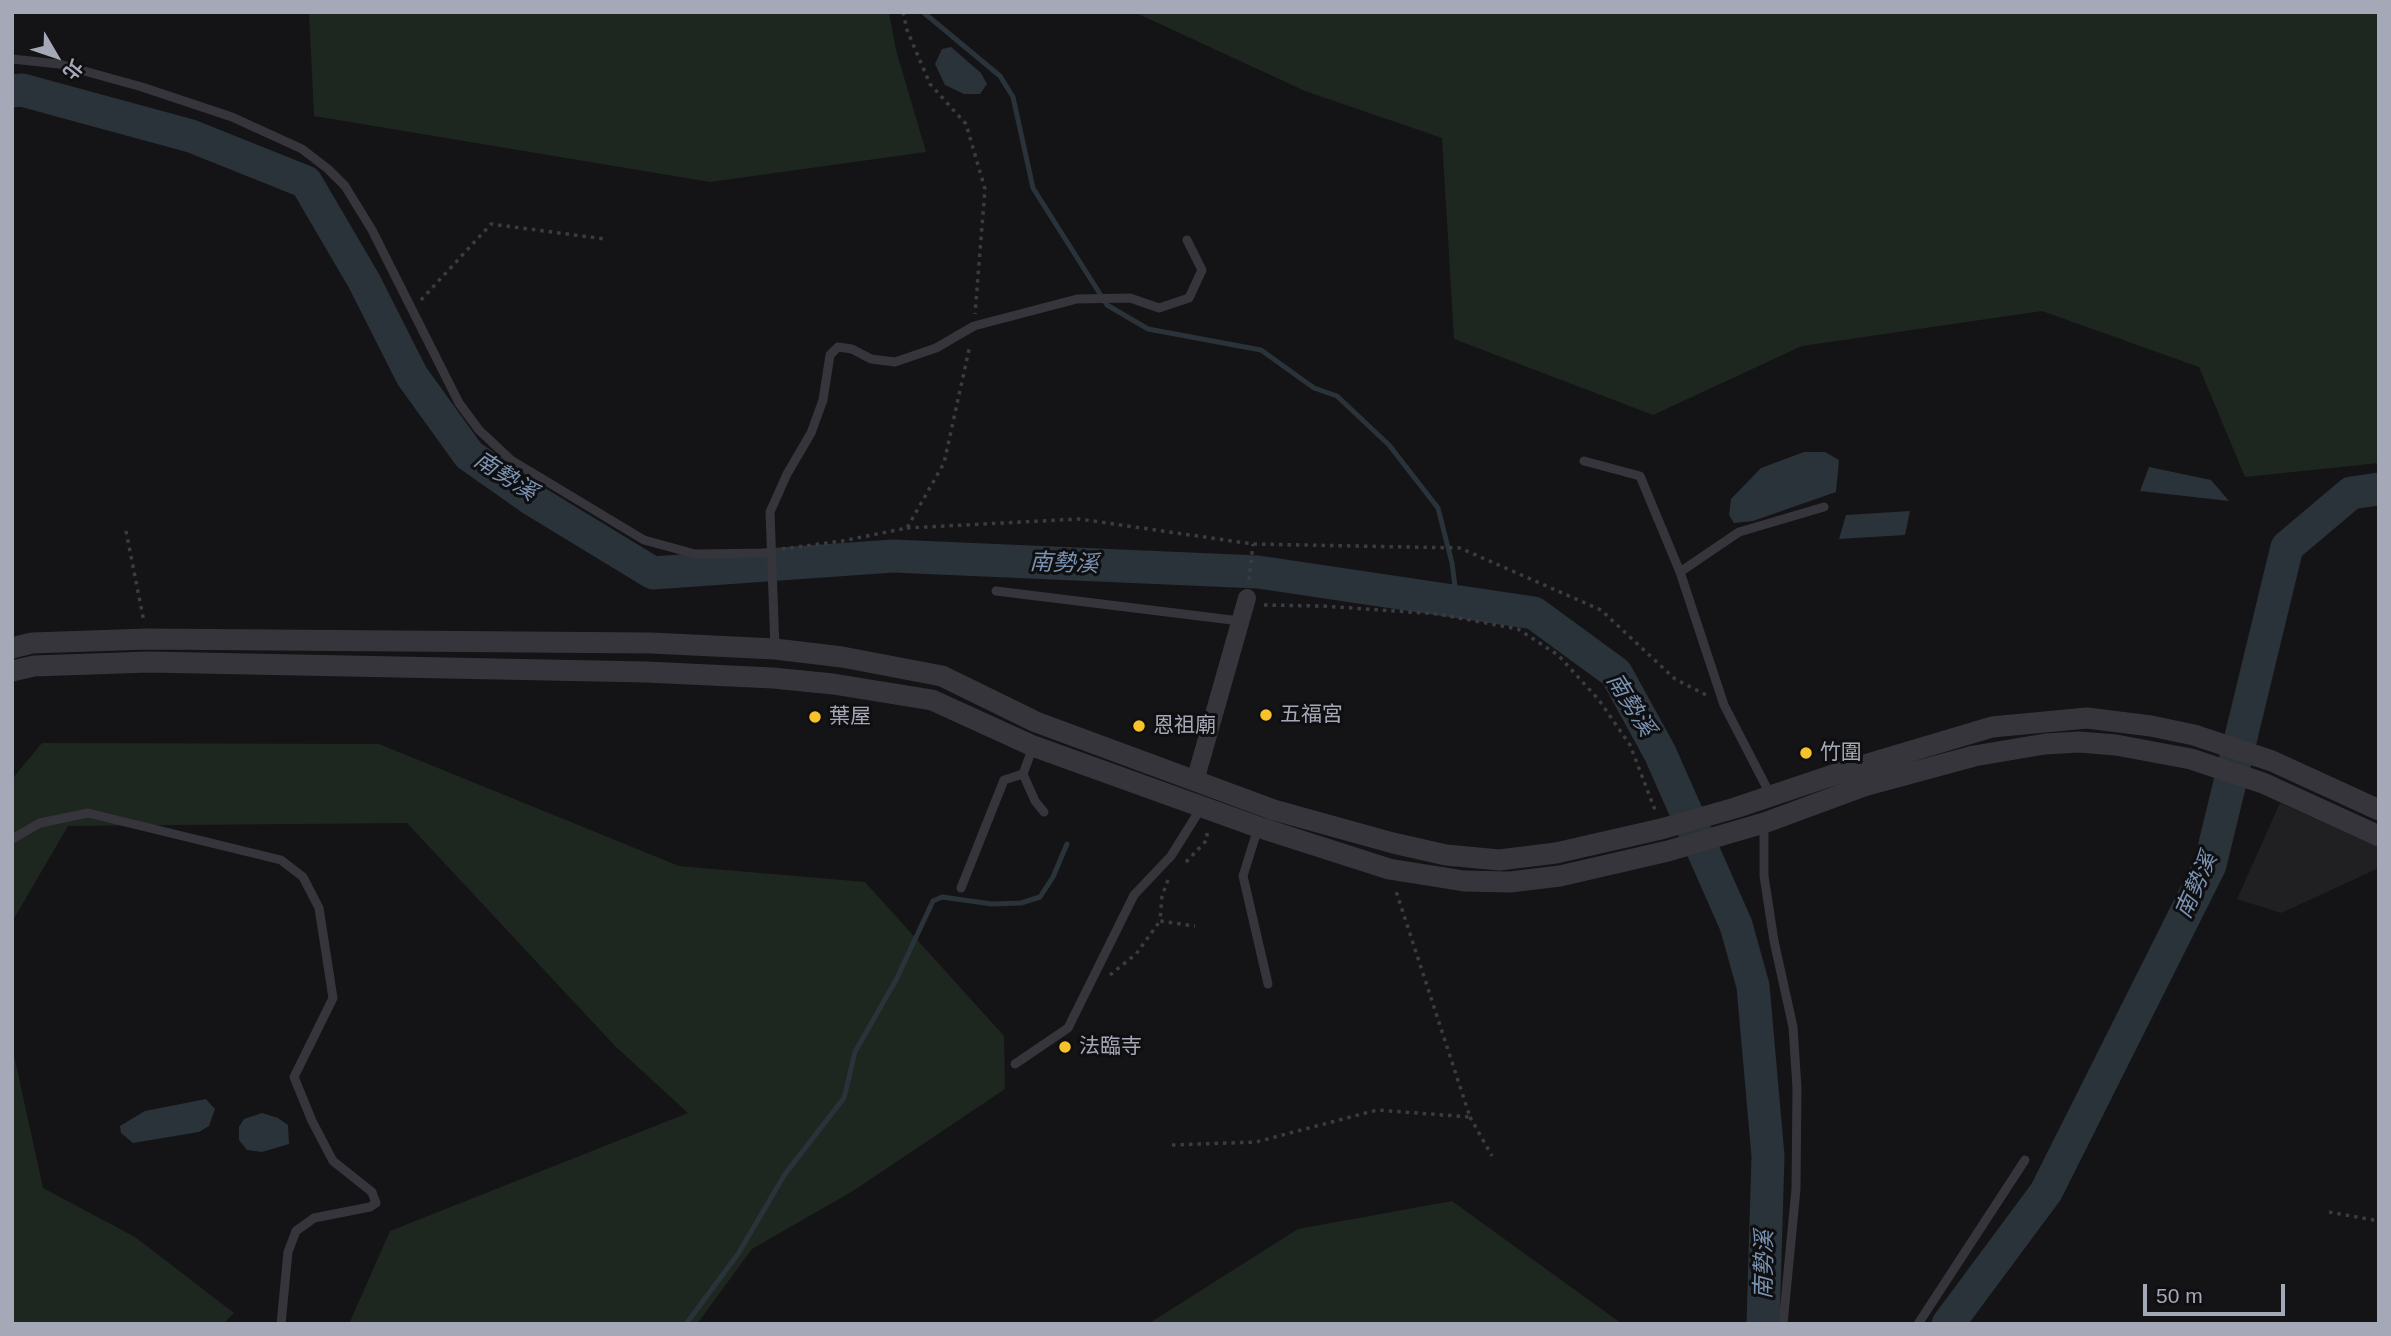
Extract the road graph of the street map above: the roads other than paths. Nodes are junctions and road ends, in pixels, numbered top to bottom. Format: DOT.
graph roads {
  1 [pos="12,59"];
  2 [pos="1187,240"];
  3 [pos="1584,461"];
  4 [pos="1824,507"];
  5 [pos="770,554"];
  6 [pos="1680,572"];
  7 [pos="996,591"];
  8 [pos="1244,608"];
  9 [pos="147,639"];
  10 [pos="775,642"];
  11 [pos="12,648"];
  12 [pos="149,662"];
  13 [pos="12,671"];
  14 [pos="774,678"];
  15 [pos="1036,722"];
  16 [pos="1034,746"];
  17 [pos="1023,774"];
  18 [pos="1195,781"];
  19 [pos="1771,796"];
  20 [pos="1202,807"];
  21 [pos="2379,810"];
  22 [pos="1044,812"];
  23 [pos="1764,823"];
  24 [pos="1258,827"];
  25 [pos="2379,836"];
  26 [pos="12,839"];
  27 [pos="1393,843"];
  28 [pos="1389,869"];
  29 [pos="961,888"];
  30 [pos="1268,984"];
  31 [pos="1015,1064"];
  32 [pos="2025,1160"];
  33 [pos="281,1324"];
  34 [pos="1783,1324"];
  35 [pos="1918,1324"];
  1 -- 5 [label="lane"];
  2 -- 5 [label="lane"];
  3 -- 6 [label="lane"];
  4 -- 6 [label="lane"];
  5 -- 10 [label="lane"];
  6 -- 19 [label="lane"];
  7 -- 8 [label="lane"];
  8 -- 18 [label="street"];
  9 -- 10 [label="street"];
  9 -- 11 [label="street"];
  9 -- 12 [label="street"];
  10 -- 14 [label="street"];
  10 -- 15 [label="street"];
  12 -- 13 [label="street"];
  12 -- 14 [label="street"];
  14 -- 16 [label="street"];
  15 -- 16 [label="street"];
  15 -- 18 [label="street"];
  16 -- 17 [label="lane"];
  16 -- 20 [label="street"];
  17 -- 22 [label="lane"];
  17 -- 29 [label="lane"];
  18 -- 20 [label="street"];
  18 -- 27 [label="street"];
  19 -- 21 [label="street"];
  19 -- 23 [label="street"];
  19 -- 27 [label="street"];
  20 -- 24 [label="street"];
  20 -- 31 [label="lane"];
  23 -- 25 [label="street"];
  23 -- 28 [label="street"];
  23 -- 34 [label="lane"];
  24 -- 28 [label="street"];
  24 -- 30 [label="lane"];
  26 -- 33 [label="lane"];
  27 -- 28 [label="street"];
  32 -- 35 [label="lane"];
}
